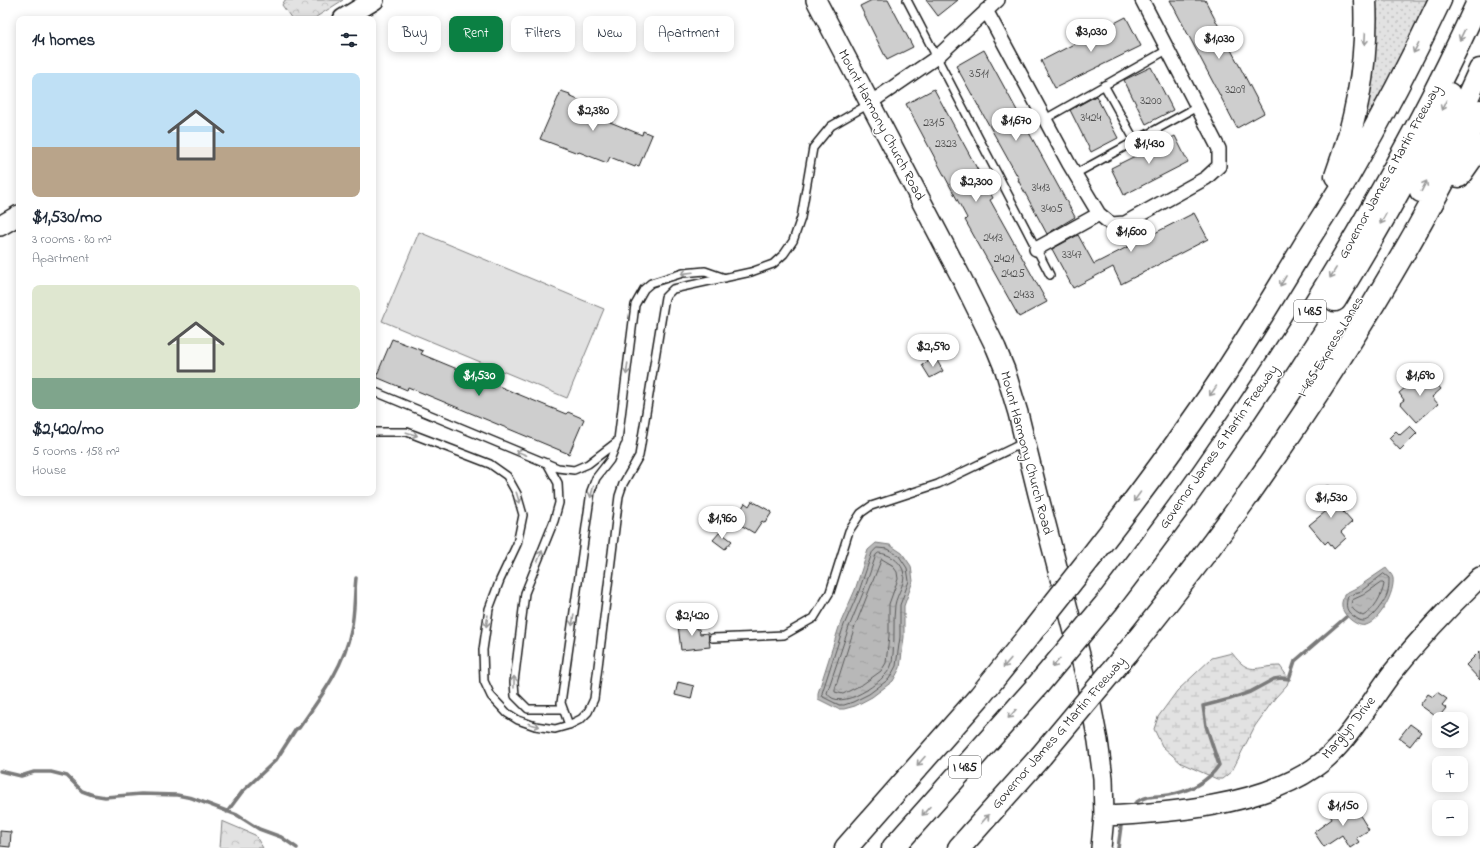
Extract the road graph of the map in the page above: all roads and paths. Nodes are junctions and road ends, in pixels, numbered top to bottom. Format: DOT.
graph roads {
  1 [pos="374,0"];
  2 [pos="816,0"];
  3 [pos="907,0"];
  4 [pos="998,0"];
  5 [pos="1142,0"];
  6 [pos="1365,0"];
  7 [pos="1440,0"];
  8 [pos="1479,0"];
  9 [pos="986,10"];
  10 [pos="348,16"];
  11 [pos="1480,32"];
  12 [pos="1167,50"];
  13 [pos="937,57"];
  14 [pos="1480,70"];
  15 [pos="1104,85"];
  16 [pos="870,103"];
  17 [pos="1197,107"];
  18 [pos="1480,111"];
  19 [pos="1045,119"];
  20 [pos="1135,141"];
  21 [pos="1480,146"];
  22 [pos="1075,174"];
  23 [pos="1099,214"];
  24 [pos="16,217"];
  25 [pos="0,226"];
  26 [pos="1310,236"];
  27 [pos="1036,249"];
  28 [pos="1050,275"];
  29 [pos="725,278"];
  30 [pos="1386,282"];
  31 [pos="376,392"];
  32 [pos="376,432"];
  33 [pos="618,440"];
  34 [pos="1025,442"];
  35 [pos="547,463"];
  36 [pos="1130,572"];
  37 [pos="1480,577"];
  38 [pos="1160,612"];
  39 [pos="713,638"];
  40 [pos="563,709"];
  41 [pos="569,726"];
  42 [pos="1104,816"];
  43 [pos="846,848"];
  44 [pos="893,848"];
  45 [pos="959,848"];
  46 [pos="1101,848"];
  1 -- 10 [label="street"];
  2 -- 16 [label="street, Mount Harmony Church Road"];
  3 -- 13 [label="lane"];
  4 -- 9 [label="street"];
  5 -- 12 [label="street"];
  6 -- 26 [label="highway, one-way"];
  7 -- 26 [label="highway, one-way"];
  8 -- 36 [label="highway, Governor James G Martin Freeway / I 485, one-way"];
  9 -- 13 [label="street"];
  9 -- 19 [label="street"];
  11 -- 36 [label="highway, I-485 Express Lanes / I 485, one-way"];
  12 -- 15 [label="lane"];
  12 -- 17 [label="street"];
  13 -- 16 [label="street"];
  13 -- 27 [label="lane"];
  38 -- 14 [label="highway, I-485 Express Lanes / I 485, one-way"];
  15 -- 19 [label="lane"];
  15 -- 20 [label="lane"];
  16 -- 29 [label="lane"];
  16 -- 34 [label="street, Mount Harmony Church Road"];
  17 -- 20 [label="lane"];
  17 -- 23 [label="street"];
  18 -- 30 [label="highway, Governor James G Martin Freeway / I 485"];
  19 -- 22 [label="street"];
  20 -- 22 [label="lane"];
  21 -- 30 [label="highway"];
  22 -- 23 [label="street"];
  23 -- 27 [label="street"];
  24 -- 25 [label="street"];
  26 -- 43 [label="highway, one-way, bridge"];
  27 -- 28 [label="lane"];
  29 -- 33 [label="lane, one-way"];
  29 -- 41 [label="lane"];
  30 -- 38 [label="highway, Governor James G Martin Freeway / I 485"];
  35 -- 31 [label="lane, one-way"];
  32 -- 41 [label="lane, one-way"];
  33 -- 35 [label="lane"];
  33 -- 40 [label="lane, one-way"];
  34 -- 39 [label="lane"];
  34 -- 42 [label="street, Mount Harmony Church Road"];
  40 -- 35 [label="lane, one-way"];
  36 -- 44 [label="highway, Governor James G Martin Freeway / I 485, one-way, bridge"];
  37 -- 42 [label="street, Marglyn Drive"];
  45 -- 38 [label="highway, Governor James G Martin Freeway / I 485, one-way, bridge"];
  40 -- 41 [label="lane"];
  42 -- 46 [label="street, Mount Harmony Church Road"];
}
